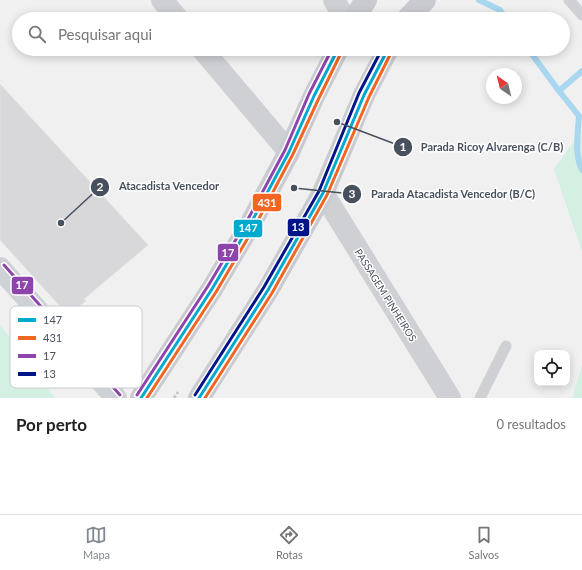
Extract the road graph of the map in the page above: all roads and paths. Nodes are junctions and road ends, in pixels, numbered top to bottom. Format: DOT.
graph roads {
  1 [pos="162,0"];
  2 [pos="334,0"];
  3 [pos="366,0"];
  4 [pos="425,0"];
  5 [pos="569,0"];
  6 [pos="172,12"];
  7 [pos="341,12"];
  8 [pos="358,12"];
  9 [pos="414,12"];
  10 [pos="582,15"];
  11 [pos="208,56"];
  12 [pos="334,56"];
  13 [pos="384,56"];
  14 [pos="289,152"];
  15 [pos="322,193"];
  16 [pos="0,268"];
  17 [pos="34,306"];
  18 [pos="506,346"];
  19 [pos="107,388"];
  20 [pos="190,393"];
  21 [pos="116,398"];
  22 [pos="141,398"];
  23 [pos="174,398"];
  24 [pos="450,398"];
  25 [pos="480,398"];
  1 -- 6 [label="street"];
  2 -- 7 [label="street"];
  3 -- 8 [label="main road"];
  4 -- 9 [label="main road"];
  5 -- 10 [label="lane"];
  11 -- 14 [label="street"];
  12 -- 14 [label="main road"];
  13 -- 15 [label="main road"];
  14 -- 22 [label="main road"];
  15 -- 20 [label="main road"];
  15 -- 24 [label="street, PASSAGEM PINHEIROS"];
  16 -- 17 [label="street"];
  18 -- 25 [label="lane"];
  19 -- 21 [label="street"];
  20 -- 23 [label="path"];
}
